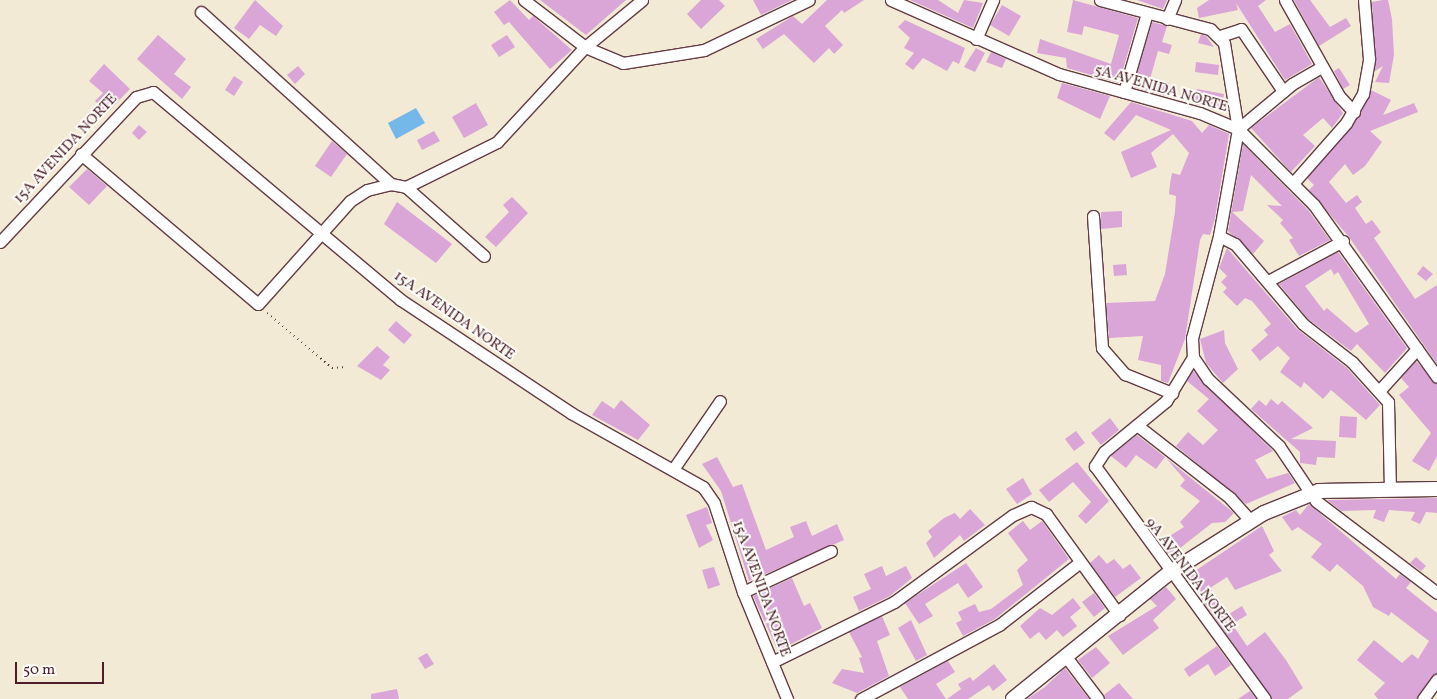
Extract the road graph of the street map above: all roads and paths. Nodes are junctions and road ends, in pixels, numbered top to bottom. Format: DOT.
graph roads {
  1 [pos="524,0"];
  2 [pos="642,0"];
  3 [pos="810,0"];
  4 [pos="891,0"];
  5 [pos="993,0"];
  6 [pos="1100,0"];
  7 [pos="1175,0"];
  8 [pos="1285,0"];
  9 [pos="1364,0"];
  10 [pos="1123,3"];
  11 [pos="201,12"];
  12 [pos="1147,13"];
  13 [pos="1167,19"];
  14 [pos="1220,36"];
  15 [pos="976,39"];
  16 [pos="585,47"];
  17 [pos="1321,67"];
  18 [pos="1283,91"];
  19 [pos="1124,92"];
  20 [pos="1354,112"];
  21 [pos="1238,129"];
  22 [pos="81,154"];
  23 [pos="1294,182"];
  24 [pos="391,184"];
  25 [pos="406,187"];
  26 [pos="1093,216"];
  27 [pos="320,231"];
  28 [pos="1219,236"];
  29 [pos="0,242"];
  30 [pos="1343,242"];
  31 [pos="484,256"];
  32 [pos="1268,282"];
  33 [pos="258,304"];
  34 [pos="1417,349"];
  35 [pos="1193,357"];
  36 [pos="346,367"];
  37 [pos="1437,377"];
  38 [pos="1379,391"];
  39 [pos="1172,393"];
  40 [pos="720,401"];
  41 [pos="1138,426"];
  42 [pos="674,468"];
  43 [pos="1390,488"];
  44 [pos="1437,489"];
  45 [pos="1310,494"];
  46 [pos="1250,520"];
  47 [pos="831,551"];
  48 [pos="1079,563"];
  49 [pos="1169,573"];
  50 [pos="743,592"];
  51 [pos="1437,593"];
  52 [pos="1119,615"];
  53 [pos="1067,658"];
  54 [pos="772,662"];
  55 [pos="1437,680"];
  56 [pos="787,699"];
  57 [pos="860,699"];
  58 [pos="1012,699"];
  59 [pos="1098,699"];
  60 [pos="1265,699"];
  61 [pos="1423,699"];
  1 -- 16 [label="street"];
  2 -- 16 [label="street"];
  3 -- 16 [label="street"];
  4 -- 15 [label="street, 5A AVENIDA NORTE"];
  5 -- 15 [label="street"];
  6 -- 10 [label="street"];
  7 -- 13 [label="street"];
  8 -- 17 [label="street"];
  9 -- 20 [label="street"];
  10 -- 12 [label="street"];
  11 -- 24 [label="street"];
  12 -- 13 [label="street"];
  12 -- 19 [label="street"];
  13 -- 14 [label="street"];
  14 -- 18 [label="street"];
  14 -- 21 [label="street"];
  15 -- 19 [label="street, 5A AVENIDA NORTE"];
  16 -- 25 [label="street"];
  17 -- 18 [label="street"];
  17 -- 20 [label="street"];
  18 -- 21 [label="street"];
  19 -- 21 [label="street, 5A AVENIDA NORTE"];
  20 -- 23 [label="street"];
  21 -- 23 [label="street, 5A AVENIDA NORTE"];
  21 -- 28 [label="street"];
  22 -- 27 [label="street, 15A AVENIDA NORTE"];
  22 -- 29 [label="street, 15A AVENIDA NORTE"];
  22 -- 33 [label="street"];
  23 -- 30 [label="street, 5A AVENIDA NORTE"];
  24 -- 25 [label="street"];
  24 -- 27 [label="street"];
  25 -- 31 [label="street"];
  26 -- 39 [label="street"];
  27 -- 33 [label="street"];
  27 -- 42 [label="street, 15A AVENIDA NORTE"];
  28 -- 32 [label="street"];
  28 -- 35 [label="street"];
  30 -- 32 [label="street"];
  30 -- 34 [label="street, 5A AVENIDA NORTE"];
  32 -- 38 [label="street"];
  33 -- 36 [label="path"];
  34 -- 37 [label="street, 5A AVENIDA NORTE"];
  34 -- 38 [label="street"];
  35 -- 39 [label="street"];
  35 -- 45 [label="street"];
  38 -- 43 [label="street"];
  39 -- 41 [label="street"];
  40 -- 42 [label="street"];
  41 -- 46 [label="street"];
  41 -- 49 [label="street, 9A AVENIDA NORTE"];
  42 -- 50 [label="street, 15A AVENIDA NORTE"];
  43 -- 44 [label="street"];
  43 -- 45 [label="street"];
  45 -- 46 [label="street"];
  45 -- 51 [label="street"];
  46 -- 49 [label="street"];
  47 -- 50 [label="street"];
  48 -- 52 [label="street"];
  48 -- 54 [label="street"];
  48 -- 57 [label="street"];
  49 -- 52 [label="street"];
  49 -- 60 [label="street, 9A AVENIDA NORTE"];
  50 -- 54 [label="street, 15A AVENIDA NORTE"];
  52 -- 53 [label="street"];
  53 -- 58 [label="street"];
  53 -- 59 [label="street"];
  54 -- 56 [label="street, 15A AVENIDA NORTE"];
  55 -- 61 [label="street"];
}
